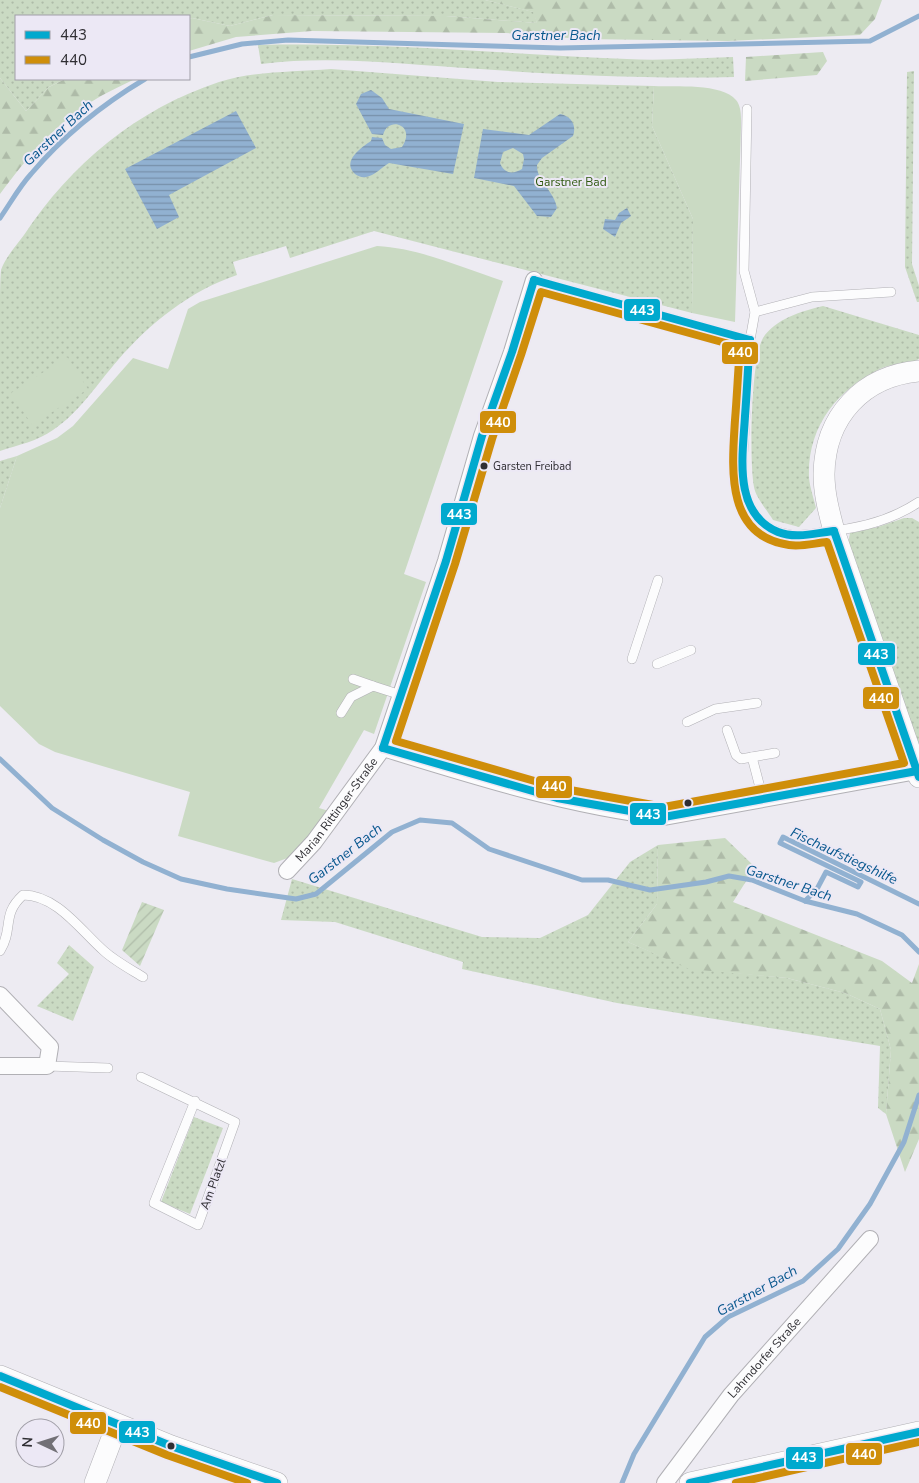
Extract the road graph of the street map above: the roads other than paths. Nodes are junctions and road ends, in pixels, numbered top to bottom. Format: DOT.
graph roads {
  1 [pos="747,109"];
  2 [pos="534,280"];
  3 [pos="891,292"];
  4 [pos="755,312"];
  5 [pos="750,340"];
  6 [pos="919,371"];
  7 [pos="919,502"];
  8 [pos="834,531"];
  9 [pos="658,580"];
  10 [pos="691,650"];
  11 [pos="632,659"];
  12 [pos="657,664"];
  13 [pos="353,678"];
  14 [pos="372,686"];
  15 [pos="401,695"];
  16 [pos="757,703"];
  17 [pos="341,713"];
  18 [pos="687,722"];
  19 [pos="727,730"];
  20 [pos="383,748"];
  21 [pos="775,753"];
  22 [pos="752,757"];
  23 [pos="918,774"];
  24 [pos="763,799"];
  25 [pos="287,871"];
  26 [pos="0,951"];
  27 [pos="143,977"];
  28 [pos="0,995"];
  29 [pos="0,1066"];
  30 [pos="47,1066"];
  31 [pos="108,1068"];
  32 [pos="141,1077"];
  33 [pos="195,1102"];
  34 [pos="870,1239"];
  35 [pos="0,1376"];
  36 [pos="117,1425"];
  37 [pos="919,1432"];
  38 [pos="95,1483"];
  39 [pos="277,1483"];
  40 [pos="664,1483"];
  41 [pos="690,1483"];
  1 -- 4 [label="lane"];
  2 -- 5 [label="lane"];
  2 -- 15 [label="street, Marian Rittinger-Straße"];
  3 -- 4 [label="lane"];
  4 -- 5 [label="lane"];
  5 -- 8 [label="lane"];
  6 -- 8 [label="street"];
  7 -- 8 [label="lane"];
  8 -- 23 [label="street"];
  9 -- 11 [label="lane"];
  10 -- 12 [label="lane"];
  13 -- 14 [label="lane"];
  14 -- 15 [label="lane"];
  14 -- 17 [label="lane"];
  15 -- 20 [label="street, Marian Rittinger-Straße"];
  16 -- 18 [label="lane"];
  19 -- 22 [label="lane"];
  20 -- 24 [label="street, Marian Rittinger-Straße"];
  20 -- 25 [label="street, Marian Rittinger-Straße"];
  21 -- 22 [label="lane"];
  22 -- 24 [label="lane"];
  23 -- 24 [label="street, Marian Rittinger-Straße"];
  26 -- 27 [label="lane"];
  28 -- 30 [label="street"];
  29 -- 30 [label="street"];
  30 -- 31 [label="lane"];
  32 -- 33 [label="lane, Am Platzl"];
  33 -- 33 [label="lane, Am Platzl"];
  34 -- 40 [label="street, Lahrndorfer Straße"];
  35 -- 36 [label="street"];
  36 -- 38 [label="street"];
  36 -- 39 [label="street"];
  37 -- 41 [label="street"];
}
